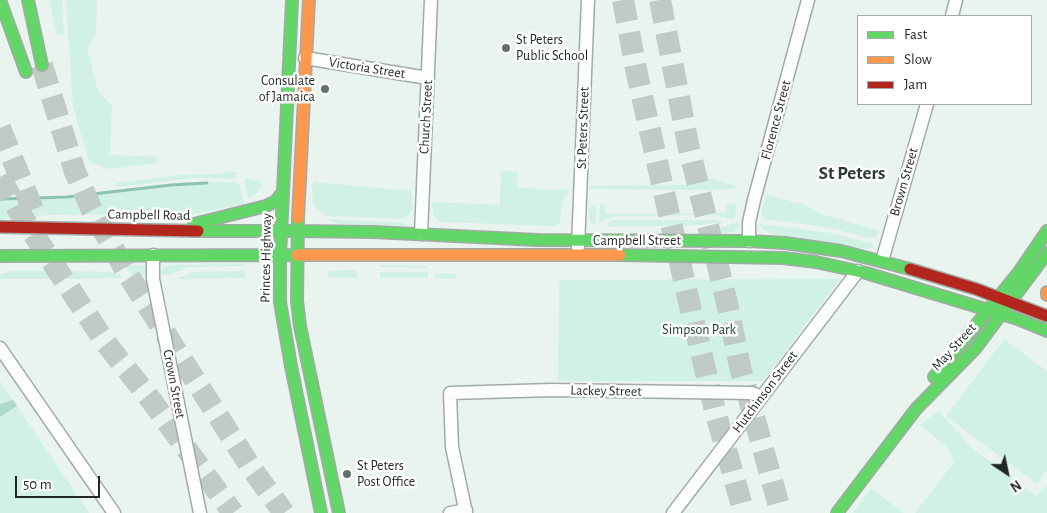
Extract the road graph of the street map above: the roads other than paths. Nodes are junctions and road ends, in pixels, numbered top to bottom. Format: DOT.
graph roads {
  1 [pos="0,0"];
  2 [pos="28,0"];
  3 [pos="292,0"];
  4 [pos="309,0"];
  5 [pos="431,0"];
  6 [pos="588,0"];
  7 [pos="808,0"];
  8 [pos="956,0"];
  9 [pos="952,15"];
  10 [pos="305,58"];
  11 [pos="42,65"];
  12 [pos="26,72"];
  13 [pos="428,78"];
  14 [pos="926,105"];
  15 [pos="282,193"];
  16 [pos="0,227"];
  17 [pos="171,231"];
  18 [pos="281,231"];
  19 [pos="298,231"];
  20 [pos="1047,231"];
  21 [pos="421,234"];
  22 [pos="578,240"];
  23 [pos="749,241"];
  24 [pos="1047,253"];
  25 [pos="297,255"];
  26 [pos="0,256"];
  27 [pos="154,256"];
  28 [pos="280,256"];
  29 [pos="577,256"];
  30 [pos="882,261"];
  31 [pos="858,271"];
  32 [pos="998,298"];
  33 [pos="1011,302"];
  34 [pos="988,310"];
  35 [pos="1002,314"];
  36 [pos="1047,316"];
  37 [pos="1047,332"];
  38 [pos="0,348"];
  39 [pos="761,397"];
  40 [pos="916,409"];
  41 [pos="466,511"];
  42 [pos="114,513"];
  43 [pos="200,513"];
  44 [pos="322,513"];
  45 [pos="339,513"];
  46 [pos="450,513"];
  47 [pos="673,513"];
  48 [pos="837,513"];
  1 -- 12 [label="main road"];
  2 -- 11 [label="main road"];
  3 -- 15 [label="main road, Princes Highway"];
  4 -- 10 [label="main road"];
  5 -- 13 [label="street, Church Street"];
  6 -- 22 [label="street, St Peters Street"];
  7 -- 23 [label="street, Florence Street"];
  8 -- 9 [label="street"];
  10 -- 13 [label="street, Victoria Street"];
  10 -- 19 [label="main road"];
  13 -- 21 [label="street, Church Street"];
  14 -- 30 [label="street, Brown Street"];
  15 -- 17 [label="main road"];
  15 -- 18 [label="main road, Princes Highway"];
  16 -- 17 [label="main road, Campbell Road"];
  17 -- 18 [label="main road, Campbell Road"];
  18 -- 19 [label="main road, Campbell Road"];
  18 -- 28 [label="main road, Princes Highway"];
  19 -- 21 [label="main road, Campbell Street"];
  19 -- 25 [label="main road"];
  20 -- 32 [label="main road, May Street"];
  21 -- 22 [label="main road, Campbell Street"];
  22 -- 23 [label="main road, Campbell Street"];
  22 -- 29 [label="street, St Peters Street"];
  23 -- 30 [label="main road, Campbell Street"];
  24 -- 33 [label="main road, May Street"];
  25 -- 28 [label="main road, Campbell Street"];
  25 -- 29 [label="main road, Campbell Street"];
  25 -- 45 [label="main road"];
  26 -- 27 [label="main road"];
  27 -- 28 [label="main road"];
  27 -- 43 [label="street, Crown Street"];
  28 -- 44 [label="main road, Princes Highway"];
  29 -- 31 [label="main road, Campbell Street"];
  30 -- 32 [label="main road, Campbell Street"];
  31 -- 34 [label="main road, Campbell Street"];
  31 -- 39 [label="street, Hutchinson Street"];
  32 -- 33 [label="main road, Campbell Street"];
  32 -- 34 [label="main road, May Street"];
  33 -- 35 [label="main road, May Street"];
  33 -- 36 [label="main road, Campbell Street"];
  34 -- 35 [label="main road, Campbell Street"];
  34 -- 40 [label="main road, May Street"];
  35 -- 37 [label="main road, Campbell Street"];
  35 -- 40 [label="main road, May Street"];
  38 -- 42 [label="street"];
  39 -- 41 [label="street, Lackey Street"];
  39 -- 47 [label="street, Hutchinson Street"];
  40 -- 48 [label="main road, May Street"];
  41 -- 46 [label="street"];
}
